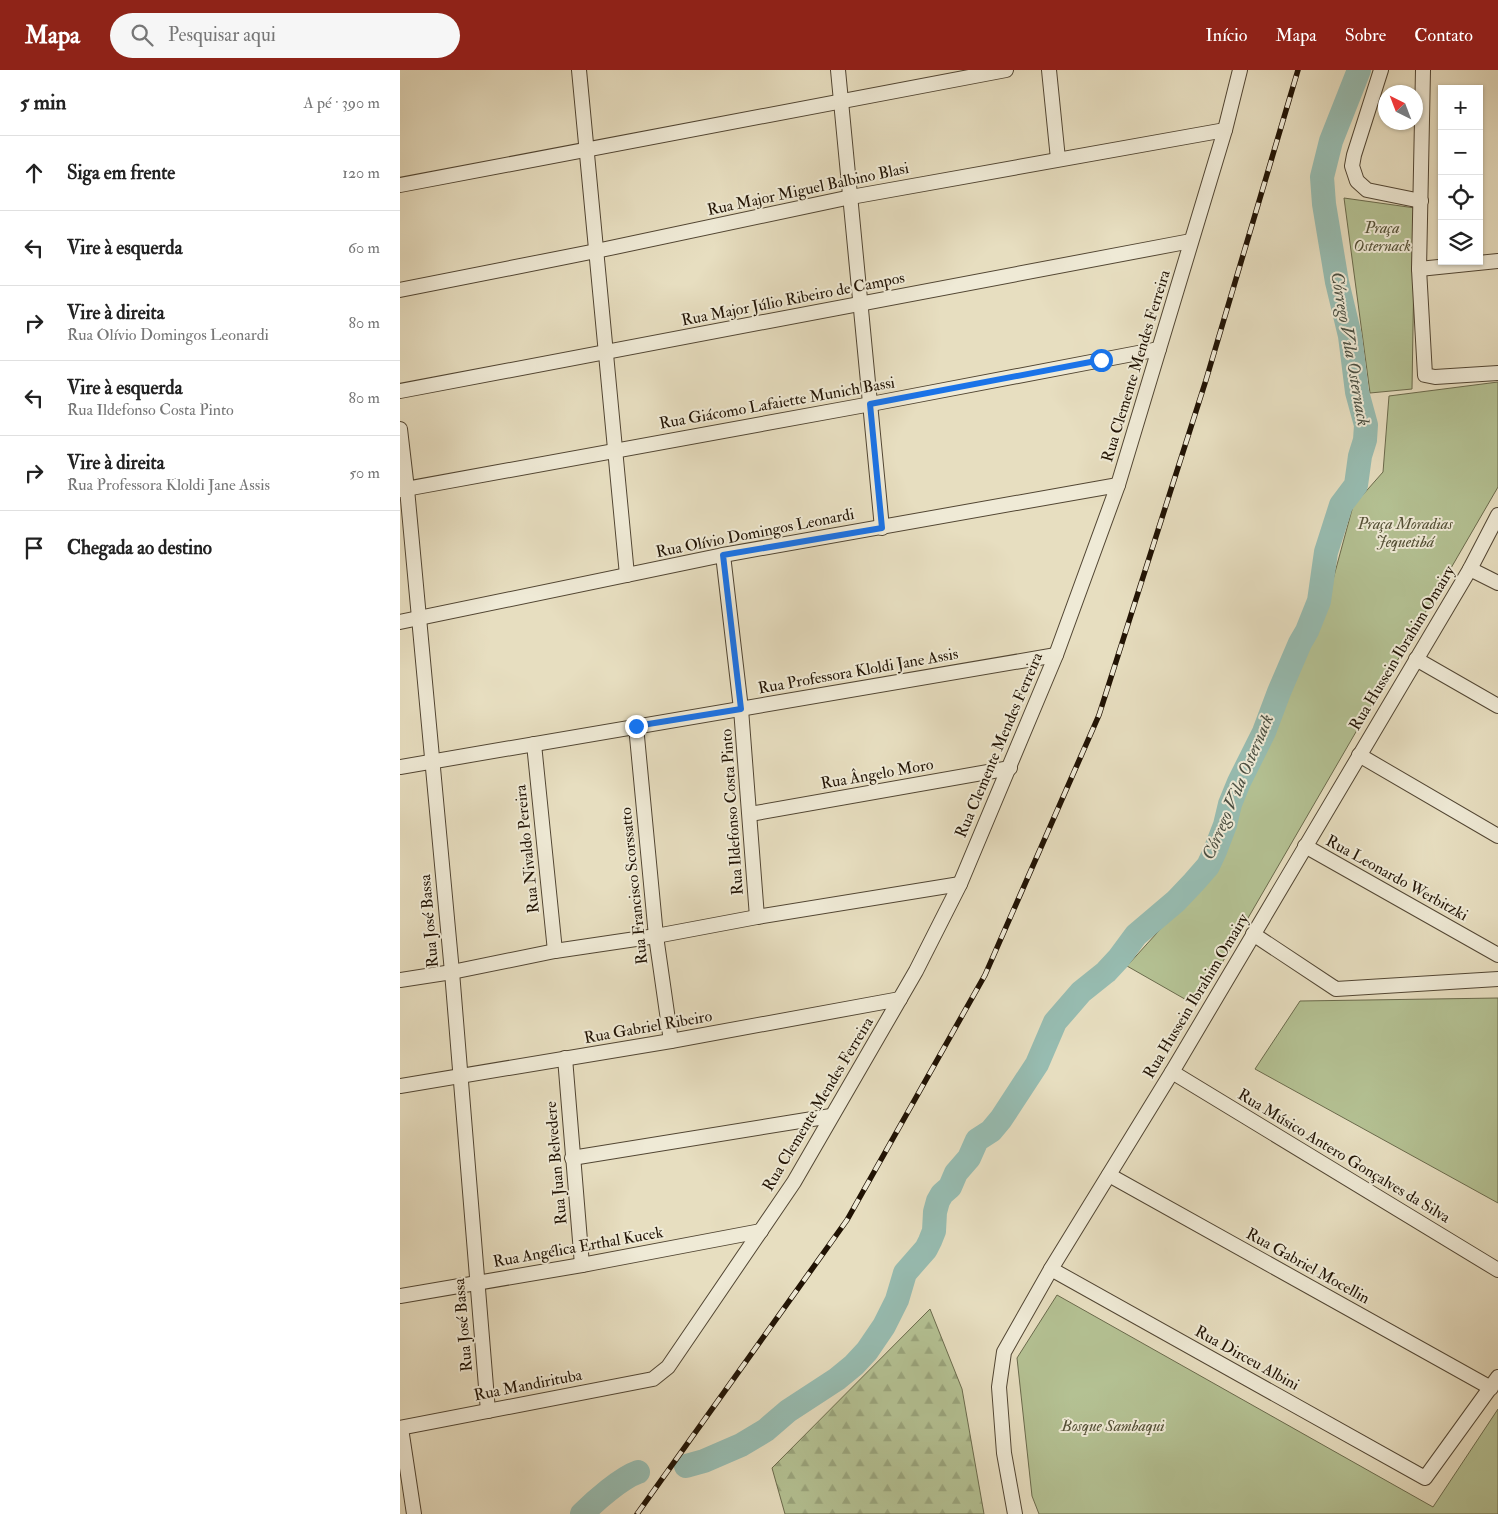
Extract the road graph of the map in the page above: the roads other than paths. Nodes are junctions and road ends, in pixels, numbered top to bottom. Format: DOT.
graph roads {
  1 [pos="579,70"];
  2 [pos="838,70"];
  3 [pos="1006,70"];
  4 [pos="1049,70"];
  5 [pos="1240,70"];
  6 [pos="1381,70"];
  7 [pos="1423,70"];
  8 [pos="842,101"];
  9 [pos="1225,130"];
  10 [pos="586,149"];
  11 [pos="1058,159"];
  12 [pos="400,185"];
  13 [pos="851,197"];
  14 [pos="1421,201"];
  15 [pos="1192,241"];
  16 [pos="596,251"];
  17 [pos="1498,261"];
  18 [pos="1419,269"];
  19 [pos="400,290"];
  20 [pos="861,304"];
  21 [pos="1159,349"];
  22 [pos="606,352"];
  23 [pos="1498,373"];
  24 [pos="400,390"];
  25 [pos="870,404"];
  26 [pos="400,429"];
  27 [pos="615,450"];
  28 [pos="1118,485"];
  29 [pos="404,489"];
  30 [pos="1498,515"];
  31 [pos="882,528"];
  32 [pos="723,555"];
  33 [pos="1470,569"];
  34 [pos="627,576"];
  35 [pos="1498,584"];
  36 [pos="418,618"];
  37 [pos="400,622"];
  38 [pos="1056,655"];
  39 [pos="1416,659"];
  40 [pos="1498,706"];
  41 [pos="741,709"];
  42 [pos="636,726"];
  43 [pos="534,744"];
  44 [pos="1359,755"];
  45 [pos="432,761"];
  46 [pos="400,767"];
  47 [pos="1010,768"];
  48 [pos="750,814"];
  49 [pos="1498,836"];
  50 [pos="1305,846"];
  51 [pos="960,884"];
  52 [pos="757,918"];
  53 [pos="1253,934"];
  54 [pos="656,936"];
  55 [pos="555,951"];
  56 [pos="1498,955"];
  57 [pos="452,972"];
  58 [pos="1498,979"];
  59 [pos="400,980"];
  60 [pos="900,998"];
  61 [pos="671,1041"];
  62 [pos="565,1058"];
  63 [pos="1172,1072"];
  64 [pos="460,1075"];
  65 [pos="400,1086"];
  66 [pos="831,1116"];
  67 [pos="572,1158"];
  68 [pos="1109,1176"];
  69 [pos="761,1232"];
  70 [pos="582,1265"];
  71 [pos="1051,1269"];
  72 [pos="1498,1270"];
  73 [pos="477,1283"];
  74 [pos="400,1296"];
  75 [pos="662,1374"];
  76 [pos="1494,1382"];
  77 [pos="488,1411"];
  78 [pos="400,1428"];
  79 [pos="414,1514"];
  80 [pos="1015,1514"];
  1 -- 10 [label="street"];
  2 -- 8 [label="street"];
  3 -- 8 [label="street"];
  4 -- 11 [label="street"];
  5 -- 9 [label="street, Rua Clemente Mendes Ferreira"];
  6 -- 14 [label="street"];
  7 -- 14 [label="street"];
  8 -- 10 [label="street"];
  8 -- 13 [label="street"];
  9 -- 11 [label="street, Rua Major Miguel Balbino Blasi"];
  9 -- 15 [label="street, Rua Clemente Mendes Ferreira"];
  10 -- 12 [label="street"];
  10 -- 16 [label="street"];
  11 -- 13 [label="street, Rua Major Miguel Balbino Blasi"];
  13 -- 16 [label="street, Rua Major Miguel Balbino Blasi"];
  13 -- 20 [label="street"];
  14 -- 18 [label="street"];
  15 -- 20 [label="street, Rua Major Júlio Ribeiro de Campos"];
  15 -- 21 [label="street, Rua Clemente Mendes Ferreira"];
  16 -- 19 [label="street, Rua Major Miguel Balbino Blasi"];
  16 -- 22 [label="street"];
  17 -- 18 [label="street"];
  18 -- 23 [label="street"];
  20 -- 22 [label="street, Rua Major Júlio Ribeiro de Campos"];
  20 -- 25 [label="street"];
  21 -- 25 [label="street, Rua Giácomo Lafaiette Munich Bassi"];
  21 -- 28 [label="street, Rua Clemente Mendes Ferreira"];
  22 -- 24 [label="street, Rua Major Júlio Ribeiro de Campos"];
  22 -- 27 [label="street"];
  25 -- 27 [label="street, Rua Giácomo Lafaiette Munich Bassi"];
  25 -- 31 [label="street"];
  26 -- 29 [label="street, Rua José Bassa"];
  27 -- 29 [label="street, Rua Giácomo Lafaiette Munich Bassi"];
  27 -- 34 [label="street"];
  28 -- 31 [label="street, Rua Olívio Domingos Leonardi"];
  28 -- 38 [label="street, Rua Clemente Mendes Ferreira"];
  29 -- 36 [label="street, Rua José Bassa"];
  30 -- 33 [label="street, Rua Hussein Ibrahim Omairy"];
  31 -- 32 [label="street, Rua Olívio Domingos Leonardi"];
  32 -- 34 [label="street, Rua Olívio Domingos Leonardi"];
  32 -- 41 [label="street, Rua Ildefonso Costa Pinto"];
  33 -- 35 [label="street"];
  33 -- 39 [label="street, Rua Hussein Ibrahim Omairy"];
  34 -- 36 [label="street, Rua Olívio Domingos Leonardi"];
  36 -- 37 [label="street, Rua Olívio Domingos Leonardi"];
  36 -- 45 [label="street, Rua José Bassa"];
  38 -- 41 [label="street, Rua Professora Kloldi Jane Assis"];
  38 -- 47 [label="street, Rua Clemente Mendes Ferreira"];
  39 -- 40 [label="street"];
  39 -- 44 [label="street, Rua Hussein Ibrahim Omairy"];
  41 -- 42 [label="street, Rua Professora Kloldi Jane Assis"];
  41 -- 48 [label="street, Rua Ildefonso Costa Pinto"];
  42 -- 43 [label="street, Rua Professora Kloldi Jane Assis"];
  42 -- 54 [label="street, Rua Francisco Scorssatto"];
  43 -- 45 [label="street, Rua Professora Kloldi Jane Assis"];
  43 -- 55 [label="street, Rua Nivaldo Pereira"];
  44 -- 49 [label="street"];
  44 -- 50 [label="street, Rua Hussein Ibrahim Omairy"];
  45 -- 46 [label="street, Rua Professora Kloldi Jane Assis"];
  45 -- 57 [label="street, Rua José Bassa"];
  47 -- 48 [label="street, Rua Ângelo Moro"];
  47 -- 51 [label="street, Rua Clemente Mendes Ferreira"];
  48 -- 52 [label="street, Rua Ildefonso Costa Pinto"];
  50 -- 53 [label="street, Rua Hussein Ibrahim Omairy"];
  50 -- 56 [label="street, Rua Leonardo Werbitzki"];
  51 -- 52 [label="street"];
  51 -- 60 [label="street, Rua Clemente Mendes Ferreira"];
  52 -- 54 [label="street"];
  53 -- 58 [label="street"];
  53 -- 63 [label="street, Rua Hussein Ibrahim Omairy"];
  54 -- 55 [label="street"];
  54 -- 61 [label="street, Rua Francisco Scorssatto"];
  55 -- 57 [label="street"];
  57 -- 59 [label="street"];
  57 -- 64 [label="street, Rua José Bassa"];
  60 -- 61 [label="street, Rua Gabriel Ribeiro"];
  60 -- 66 [label="street, Rua Clemente Mendes Ferreira"];
  61 -- 62 [label="street, Rua Gabriel Ribeiro"];
  62 -- 64 [label="street, Rua Gabriel Ribeiro"];
  62 -- 67 [label="street, Rua Juan Belvedere"];
  63 -- 68 [label="street, Rua Hussein Ibrahim Omairy"];
  63 -- 72 [label="street, Rua Músico Antero Gonçalves da Silva"];
  64 -- 65 [label="street, Rua Gabriel Ribeiro"];
  64 -- 73 [label="street, Rua José Bassa"];
  66 -- 67 [label="street"];
  66 -- 69 [label="street, Rua Clemente Mendes Ferreira"];
  67 -- 70 [label="street, Rua Juan Belvedere"];
  68 -- 71 [label="street, Rua Hussein Ibrahim Omairy"];
  68 -- 76 [label="street, Rua Gabriel Mocellin"];
  69 -- 70 [label="street, Rua Angélica Erthal Kucek"];
  69 -- 75 [label="street, Rua Clemente Mendes Ferreira"];
  70 -- 73 [label="street, Rua Angélica Erthal Kucek"];
  71 -- 76 [label="street, Rua Dirceu Albini"];
  71 -- 80 [label="street, Rua Hussein Ibrahim Omairy"];
  73 -- 74 [label="street, Rua Angélica Erthal Kucek"];
  73 -- 77 [label="street, Rua José Bassa"];
  75 -- 77 [label="street, Rua Mandirituba"];
  77 -- 78 [label="street, Rua Mandirituba"];
  78 -- 79 [label="street"];
}
